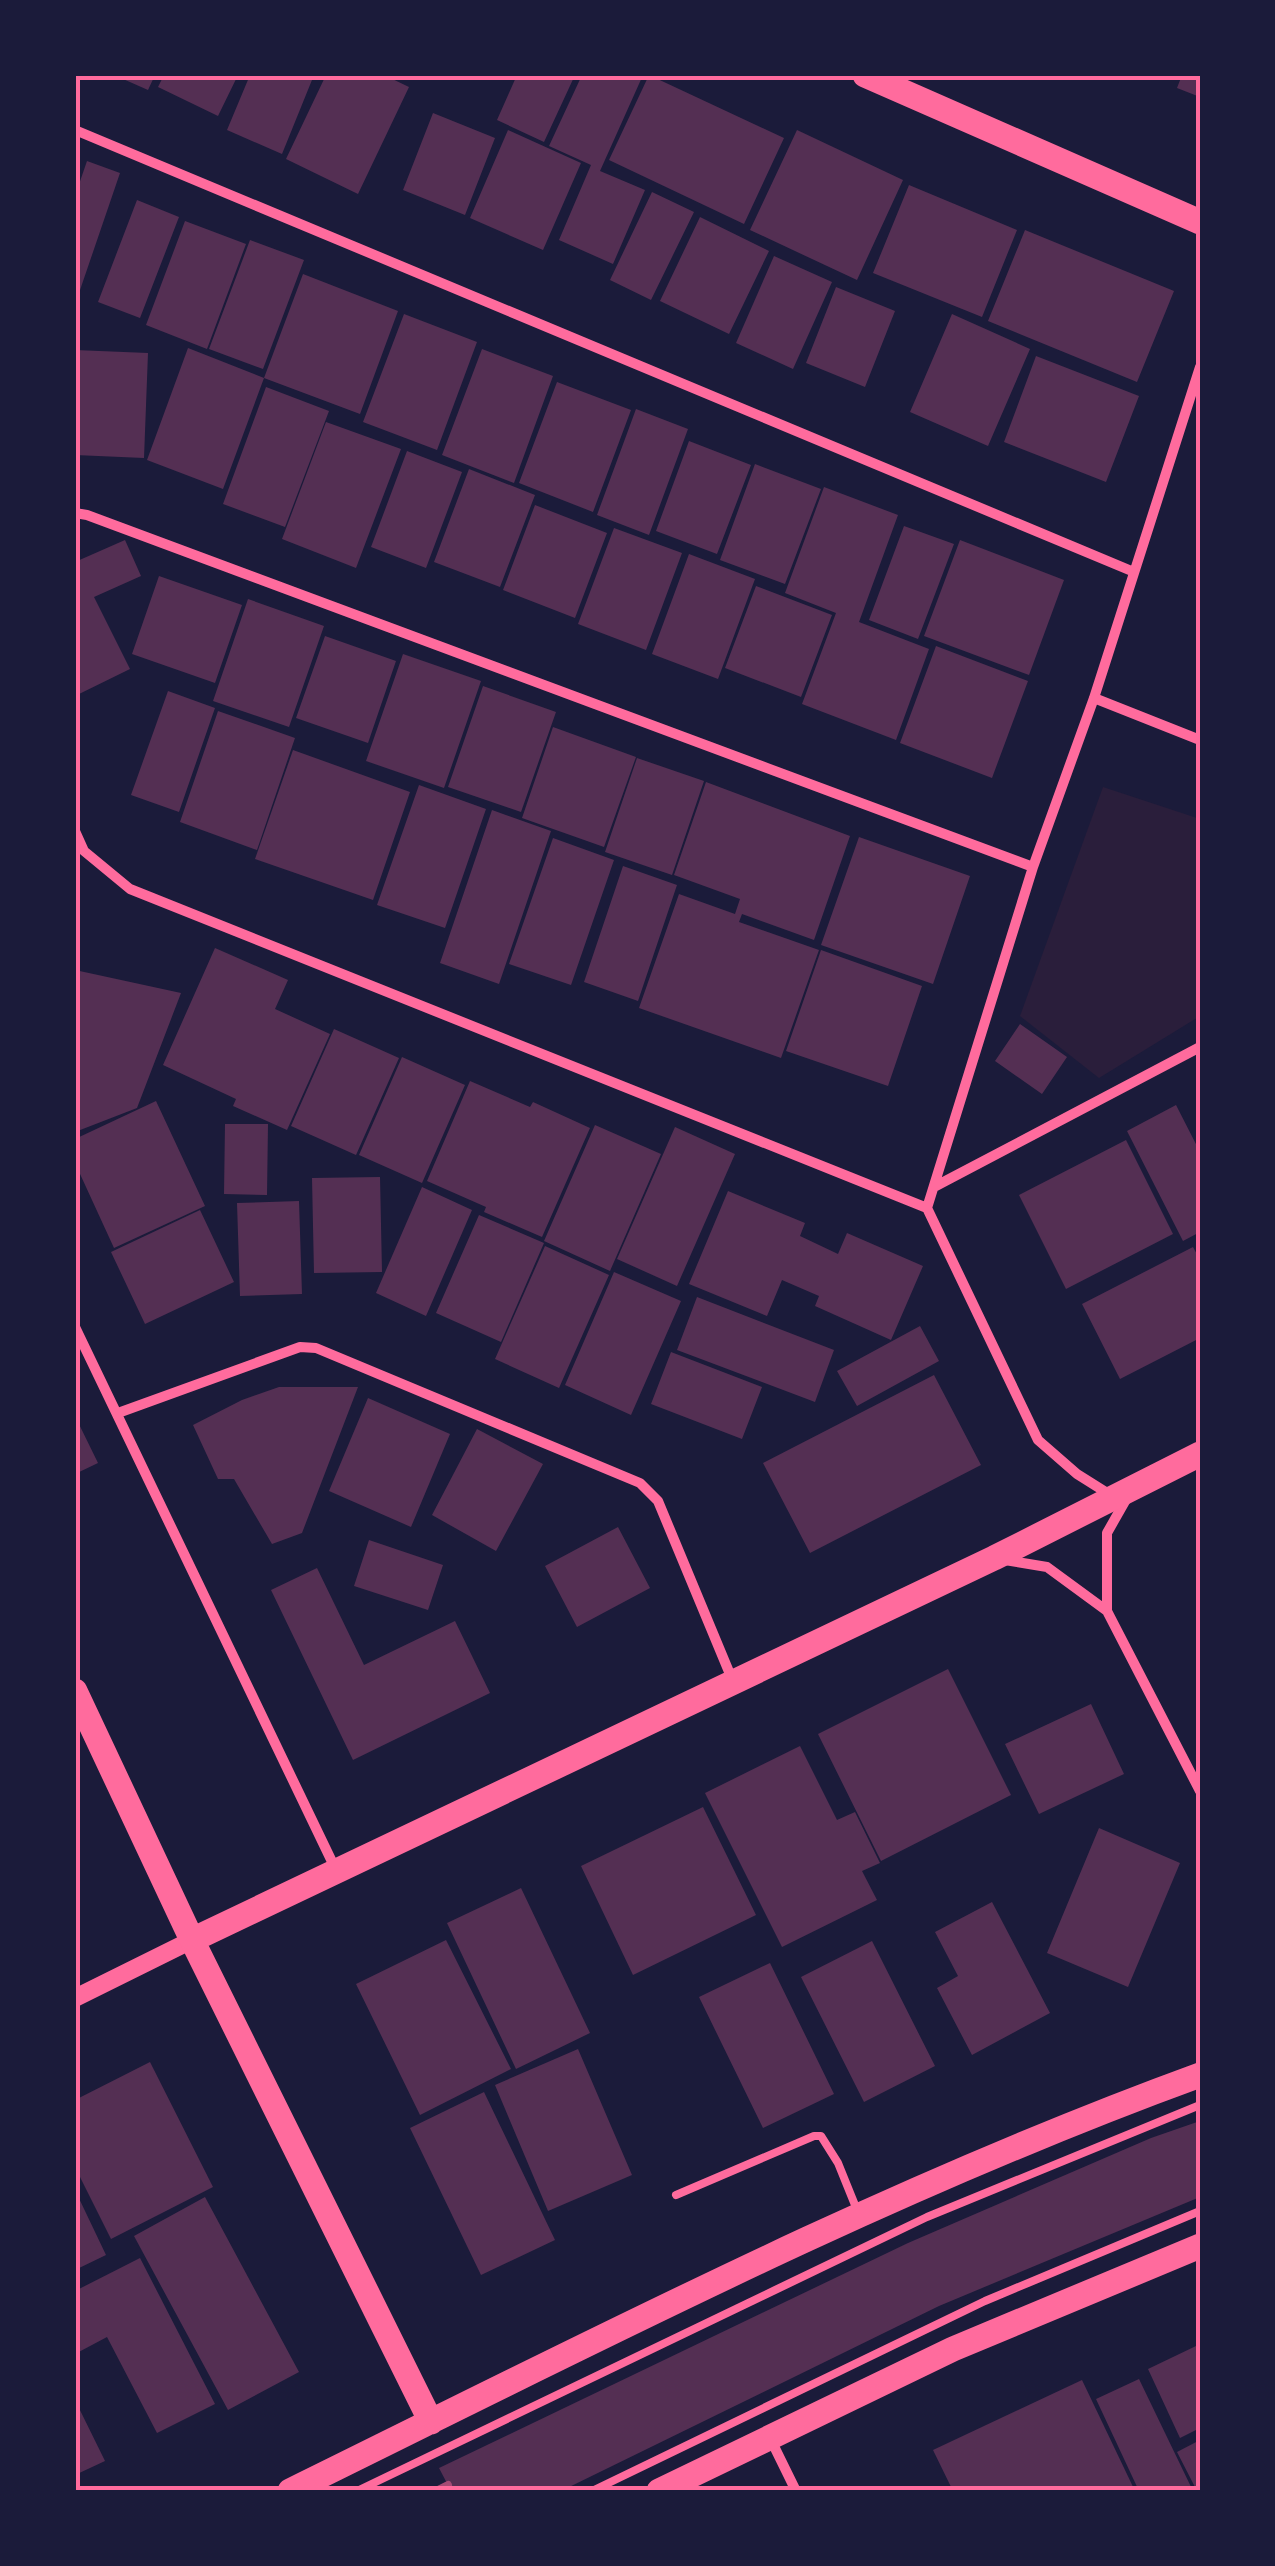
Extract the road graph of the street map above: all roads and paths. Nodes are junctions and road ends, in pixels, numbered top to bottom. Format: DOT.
graph roads {
  1 [pos="865,75"];
  2 [pos="75,130"];
  3 [pos="1200,222"];
  4 [pos="1200,367"];
  5 [pos="75,514"];
  6 [pos="1134,572"];
  7 [pos="1094,698"];
  8 [pos="1200,740"];
  9 [pos="75,831"];
  10 [pos="79,853"];
  11 [pos="1033,868"];
  12 [pos="1200,1048"];
  13 [pos="934,1187"];
  14 [pos="928,1208"];
  15 [pos="75,1327"];
  16 [pos="118,1414"];
  17 [pos="1200,1454"];
  18 [pos="1123,1491"];
  19 [pos="994,1558"];
  20 [pos="1107,1611"];
  21 [pos="734,1682"];
  22 [pos="75,1691"];
  23 [pos="1200,1792"];
  24 [pos="336,1870"];
  25 [pos="192,1940"];
  26 [pos="75,1998"];
  27 [pos="1200,2075"];
  28 [pos="1200,2104"];
  29 [pos="676,2196"];
  30 [pos="1200,2211"];
  31 [pos="859,2215"];
  32 [pos="1200,2246"];
  33 [pos="431,2422"];
  34 [pos="770,2437"];
  35 [pos="290,2491"];
  36 [pos="357,2491"];
  37 [pos="592,2491"];
  38 [pos="658,2491"];
  39 [pos="796,2491"];
  1 -- 3 [label="main road"];
  2 -- 6 [label="street"];
  4 -- 6 [label="street"];
  5 -- 11 [label="street"];
  6 -- 7 [label="street"];
  7 -- 8 [label="street"];
  7 -- 11 [label="street"];
  9 -- 10 [label="street"];
  10 -- 14 [label="street"];
  11 -- 13 [label="street"];
  12 -- 13 [label="street"];
  13 -- 14 [label="street"];
  14 -- 18 [label="street"];
  15 -- 16 [label="street"];
  16 -- 21 [label="street"];
  16 -- 24 [label="street"];
  17 -- 18 [label="main road"];
  18 -- 19 [label="main road"];
  18 -- 20 [label="street"];
  19 -- 20 [label="street"];
  19 -- 21 [label="main road"];
  20 -- 23 [label="street"];
  21 -- 24 [label="main road"];
  22 -- 25 [label="main road"];
  24 -- 25 [label="main road"];
  25 -- 26 [label="street"];
  25 -- 33 [label="main road"];
  27 -- 31 [label="main road"];
  28 -- 36 [label="lane"];
  29 -- 31 [label="lane"];
  30 -- 37 [label="lane"];
  31 -- 33 [label="main road"];
  32 -- 34 [label="main road"];
  33 -- 35 [label="main road"];
  34 -- 38 [label="main road"];
  34 -- 39 [label="street"];
}
